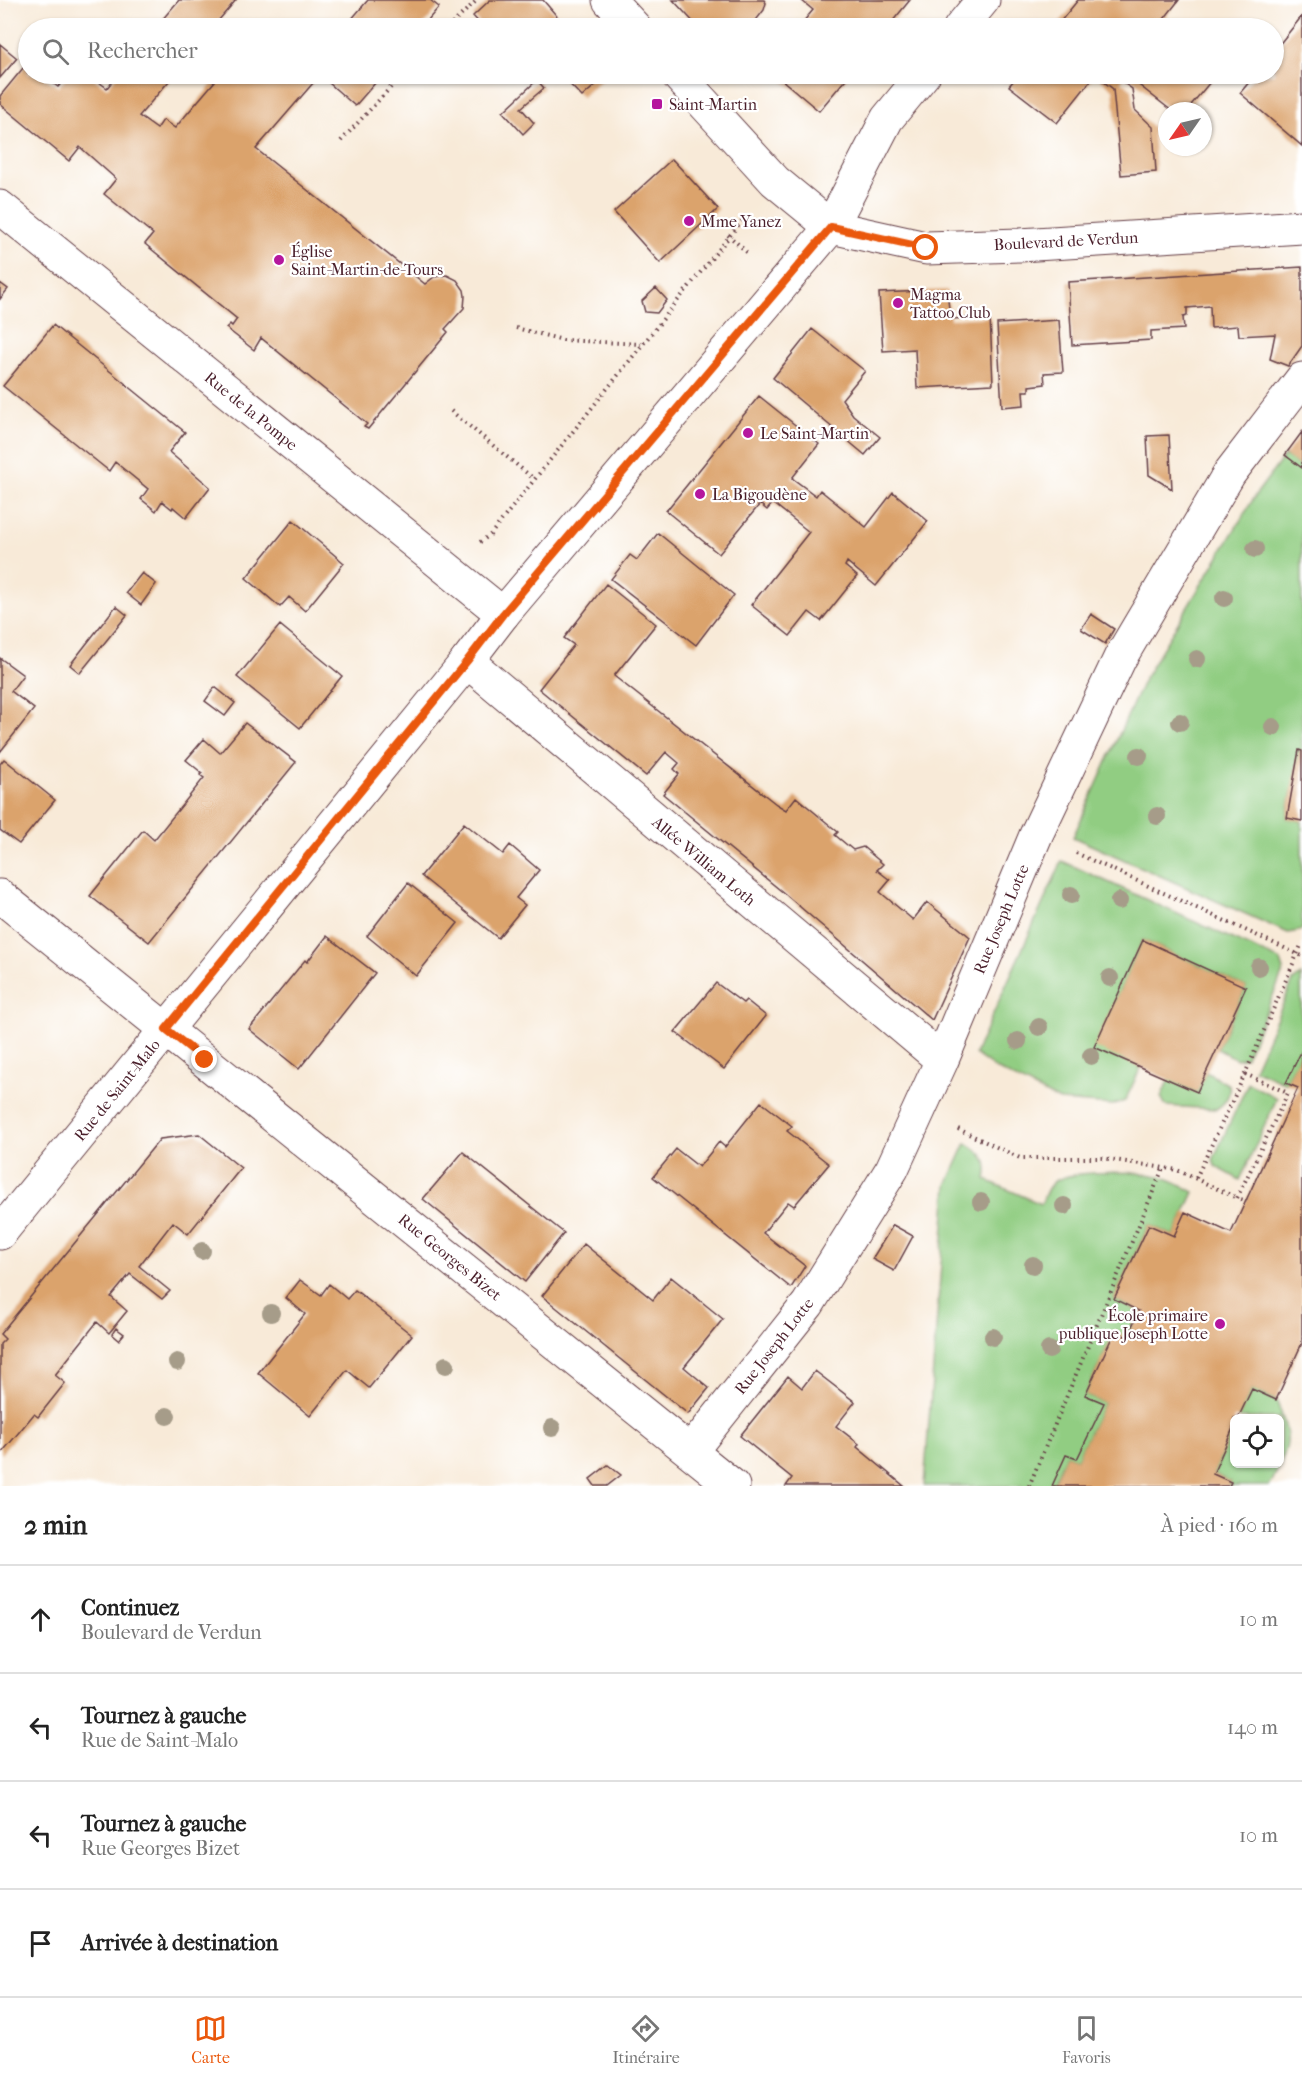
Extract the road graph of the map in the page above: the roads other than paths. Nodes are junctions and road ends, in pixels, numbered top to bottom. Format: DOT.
graph roads {
  1 [pos="609,0"];
  2 [pos="983,0"];
  3 [pos="626,18"];
  4 [pos="968,18"];
  5 [pos="686,84"];
  6 [pos="916,84"];
  7 [pos="0,207"];
  8 [pos="831,227"];
  9 [pos="1302,227"];
  10 [pos="1302,379"];
  11 [pos="503,614"];
  12 [pos="467,661"];
  13 [pos="0,896"];
  14 [pos="166,1029"];
  15 [pos="942,1059"];
  16 [pos="0,1233"];
  17 [pos="691,1451"];
  18 [pos="733,1486"];
  1 -- 3 [label="street"];
  2 -- 4 [label="street"];
  5 -- 8 [label="street"];
  6 -- 8 [label="street, Rue de Saint-Malo"];
  7 -- 11 [label="street, Rue de la Pompe"];
  8 -- 9 [label="street, Boulevard de Verdun"];
  8 -- 11 [label="street, Rue de Saint-Malo"];
  10 -- 15 [label="street, Rue Joseph Lotte"];
  11 -- 12 [label="street, Rue de Saint-Malo"];
  12 -- 14 [label="street, Rue de Saint-Malo"];
  12 -- 15 [label="street, Allée William Loth"];
  13 -- 14 [label="street, Rue Georges Bizet"];
  14 -- 16 [label="street, Rue de Saint-Malo"];
  14 -- 17 [label="street, Rue Georges Bizet"];
  15 -- 17 [label="street, Rue Joseph Lotte"];
  17 -- 18 [label="street, Rue Georges Bizet"];
}
